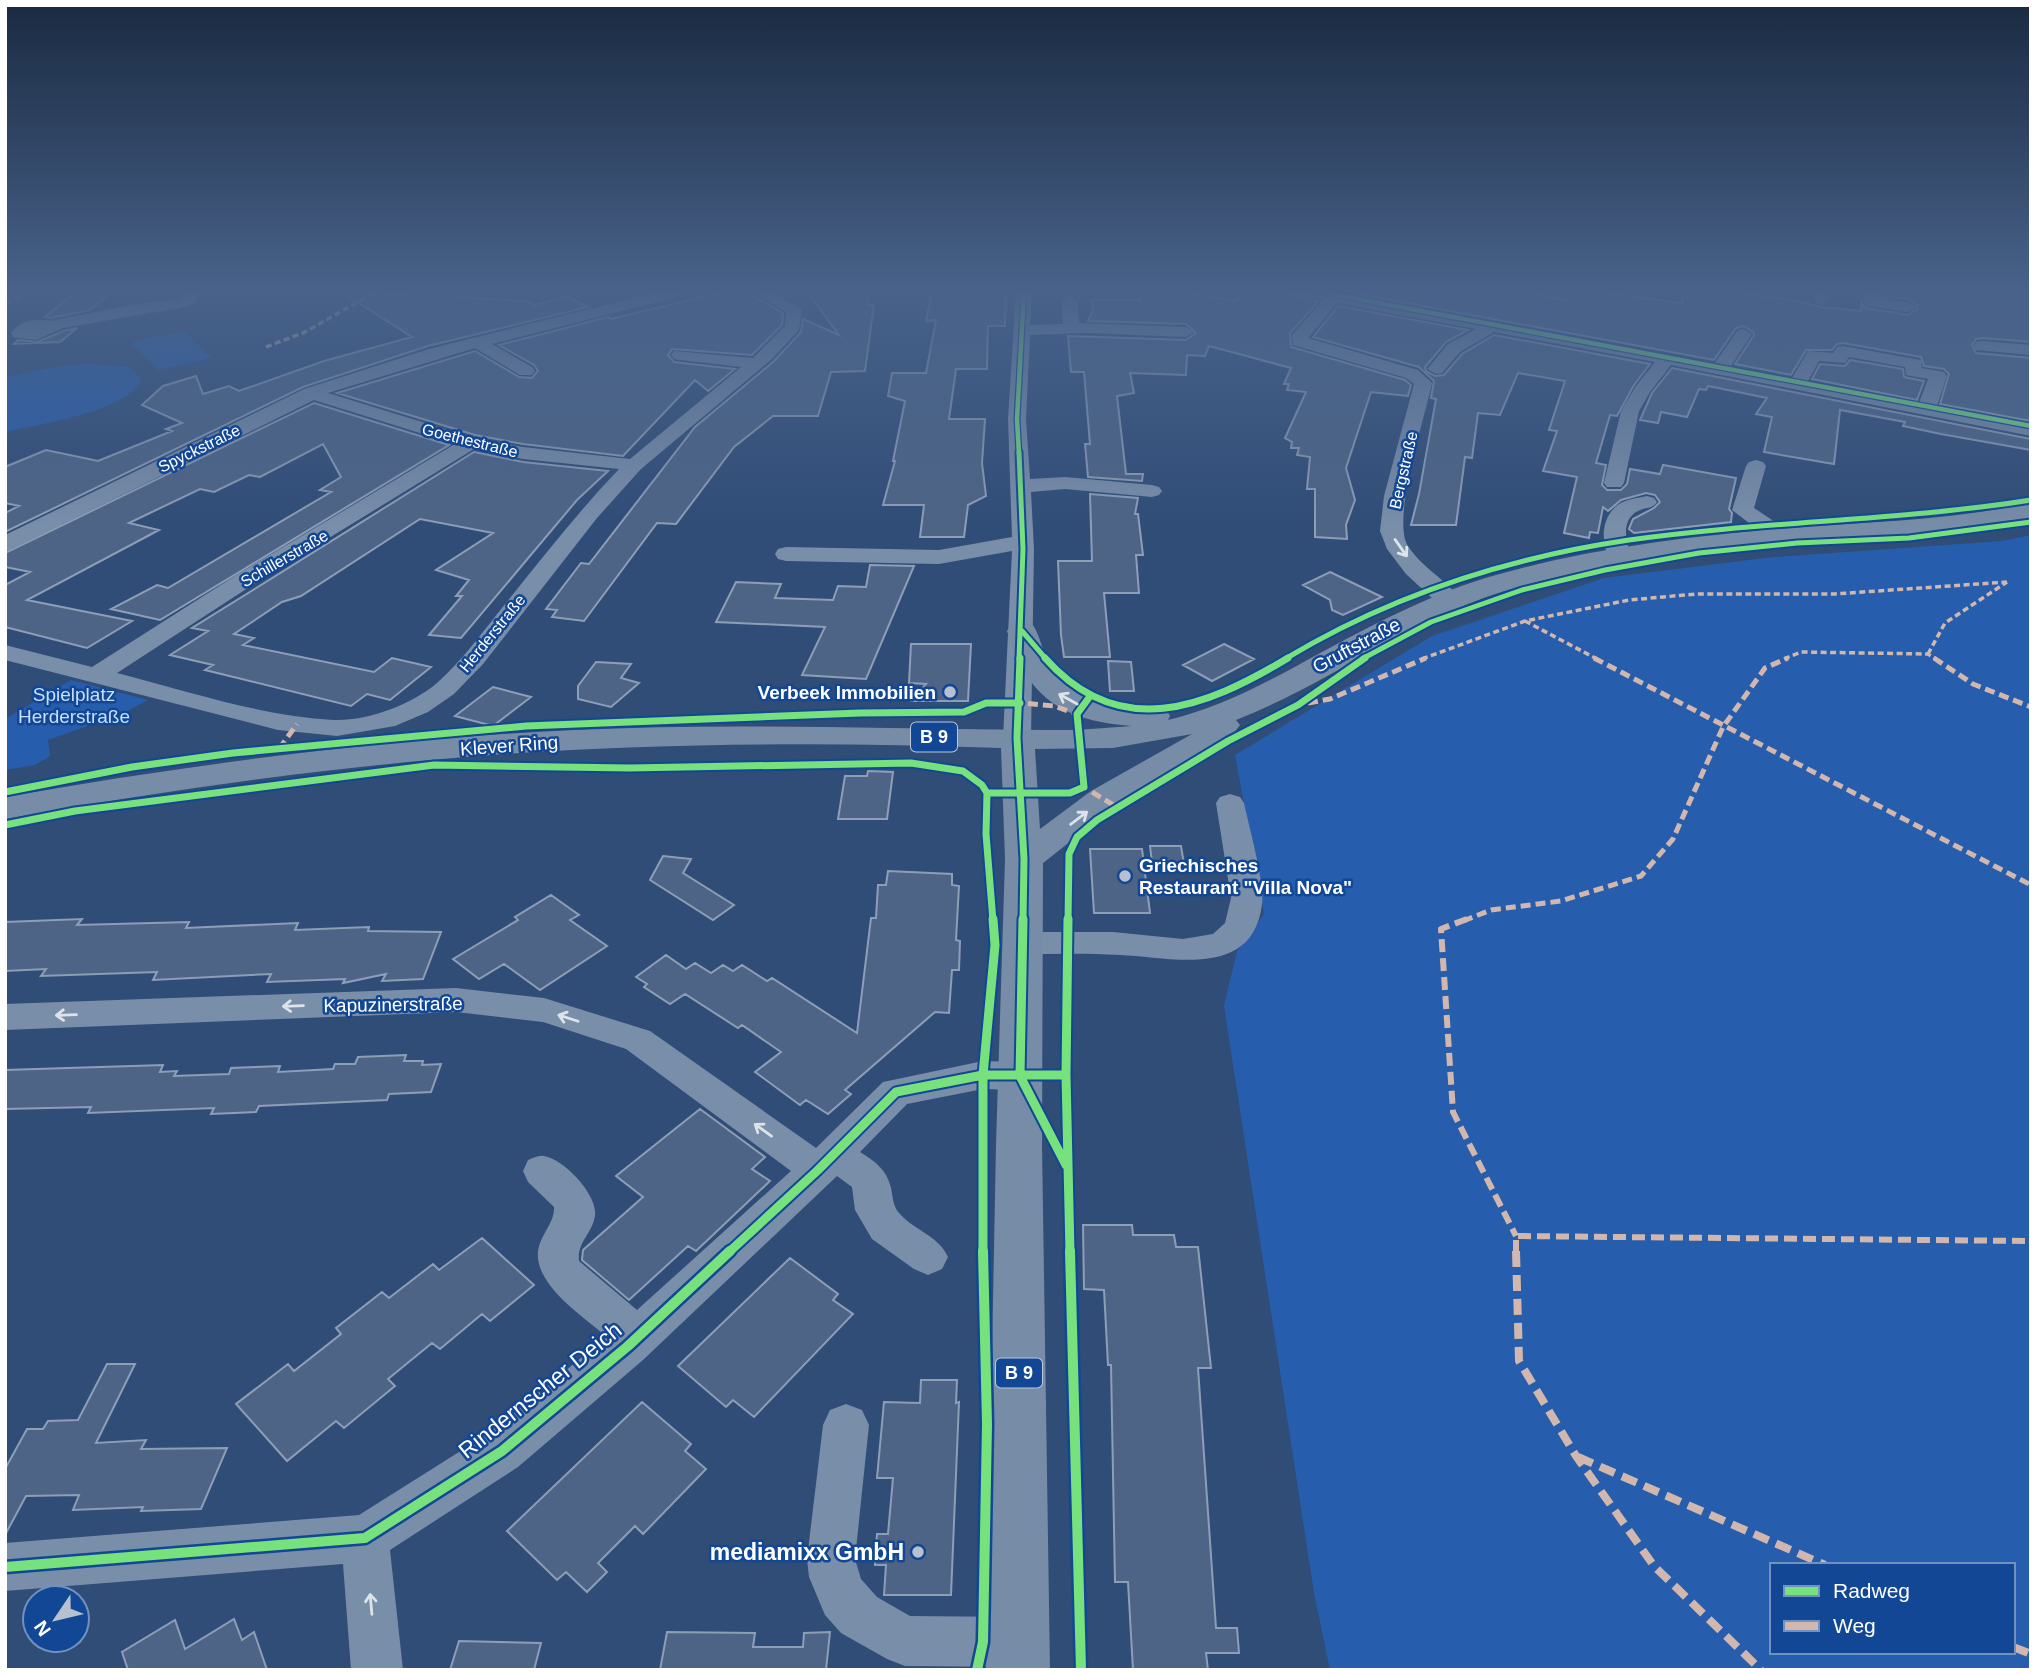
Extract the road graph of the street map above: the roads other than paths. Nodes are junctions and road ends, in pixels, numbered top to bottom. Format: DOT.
graph roads {
  1 [pos="382,369"];
  2 [pos="523,369"];
  3 [pos="748,369"];
  4 [pos="1026,369"];
  5 [pos="1395,369"];
  6 [pos="1659,369"];
  7 [pos="1720,369"];
  8 [pos="1806,369"];
  9 [pos="1914,369"];
  10 [pos="526,371"];
  11 [pos="1798,384"];
  12 [pos="310,393"];
  13 [pos="1926,410"];
  14 [pos="2031,430"];
  15 [pos="471,443"];
  16 [pos="634,465"];
  17 [pos="1756,466"];
  18 [pos="1614,483"];
  19 [pos="1021,486"];
  20 [pos="1152,491"];
  21 [pos="1647,502"];
  22 [pos="2031,511"];
  23 [pos="1782,537"];
  24 [pos="1023,542"];
  25 [pos="5,544"];
  26 [pos="786,554"];
  27 [pos="1620,557"];
  28 [pos="1449,600"];
  29 [pos="1023,631"];
  30 [pos="5,652"];
  31 [pos="98,674"];
  32 [pos="1242,706"];
  33 [pos="1017,738"];
  34 [pos="1230,803"];
  35 [pos="5,808"];
  36 [pos="1024,859"];
  37 [pos="1023,943"];
  38 [pos="5,1017"];
  39 [pos="1020,1076"];
  40 [pos="826,1162"];
  41 [pos="542,1171"];
  42 [pos="928,1257"];
  43 [pos="638,1336"];
  44 [pos="846,1425"];
  45 [pos="365,1538"];
  46 [pos="5,1567"];
  47 [pos="1018,1656"];
  48 [pos="377,1670"];
  1 -- 12 [label="street, Spyckstraße"];
  2 -- 10 [label="street"];
  3 -- 16 [label="street, Herderstraße"];
  4 -- 19 [label="street"];
  5 -- 28 [label="street, Bergstraße, one-way"];
  6 -- 18 [label="street"];
  7 -- 11 [label="street"];
  8 -- 11 [label="street"];
  9 -- 13 [label="street"];
  11 -- 13 [label="street"];
  12 -- 15 [label="street, Goethestraße"];
  12 -- 25 [label="street, Spyckstraße"];
  13 -- 14 [label="street"];
  15 -- 16 [label="street, Goethestraße"];
  15 -- 31 [label="street, Schillerstraße"];
  16 -- 31 [label="street, Herderstraße"];
  17 -- 23 [label="street"];
  19 -- 20 [label="street"];
  19 -- 24 [label="street"];
  21 -- 27 [label="street"];
  22 -- 23 [label="main road, Gruftstraße"];
  23 -- 27 [label="main road, Gruftstraße"];
  24 -- 26 [label="street"];
  24 -- 29 [label="street"];
  27 -- 28 [label="main road, Gruftstraße"];
  28 -- 32 [label="main road, Gruftstraße"];
  32 -- 29 [label="main road, one-way"];
  29 -- 33 [label="street"];
  30 -- 31 [label="street, Herderstraße"];
  32 -- 33 [label="main road, Gruftstraße"];
  36 -- 32 [label="main road, one-way"];
  33 -- 35 [label="main road, Klever Ring / B 9"];
  33 -- 36 [label="main road, B 9"];
  34 -- 37 [label="street"];
  36 -- 37 [label="main road, B 9"];
  37 -- 39 [label="main road, B 9"];
  40 -- 38 [label="street, Kapuzinerstraße, one-way"];
  39 -- 40 [label="street, Rindernscher Deich"];
  39 -- 47 [label="main road, B 9"];
  40 -- 42 [label="street, Kapuzinerstraße"];
  40 -- 43 [label="street, Rindernscher Deich"];
  41 -- 43 [label="street"];
  43 -- 45 [label="street, Rindernscher Deich"];
  44 -- 47 [label="street"];
  45 -- 46 [label="street, Rindernscher Deich"];
  48 -- 45 [label="street, one-way"];
}
